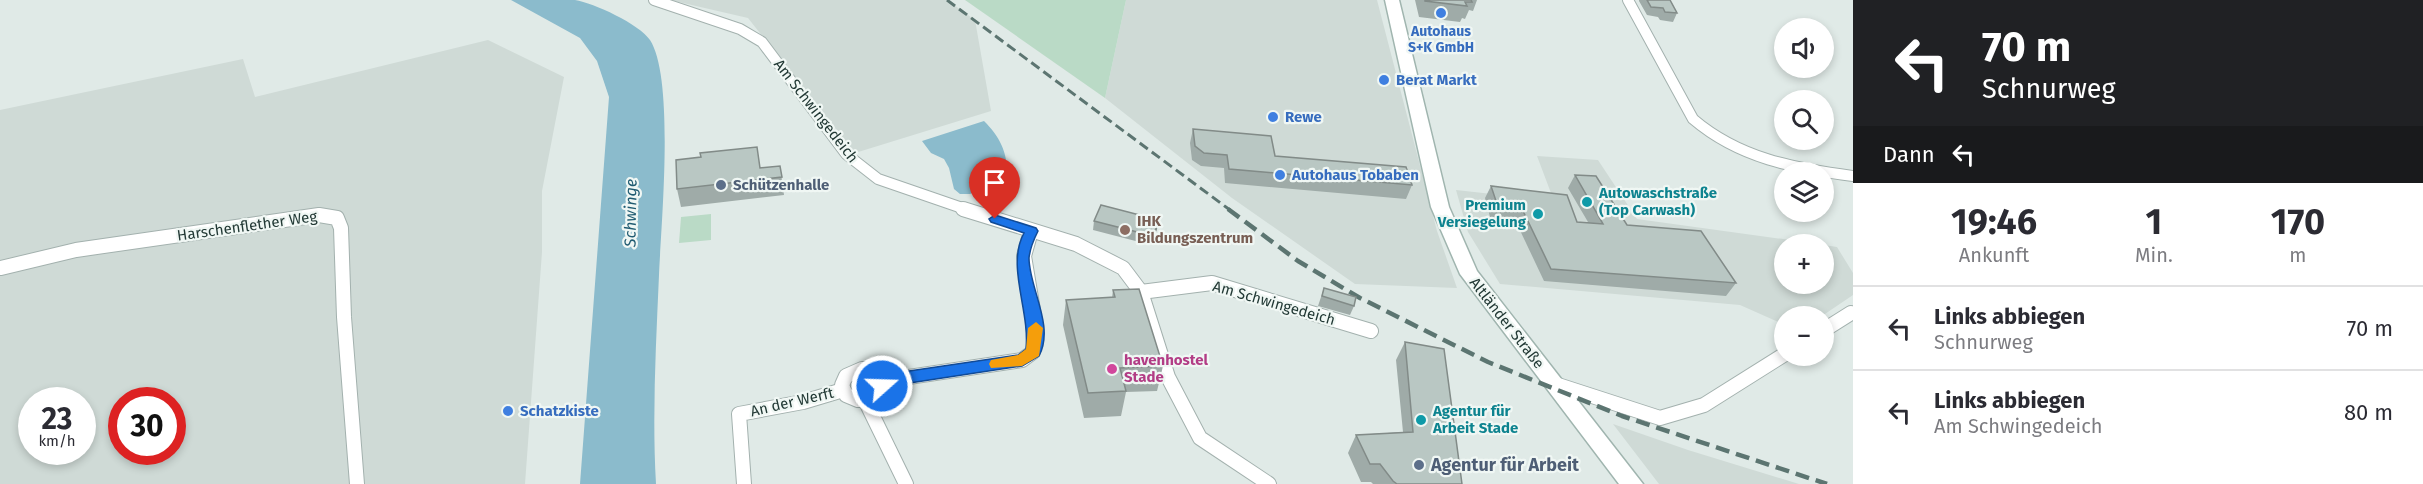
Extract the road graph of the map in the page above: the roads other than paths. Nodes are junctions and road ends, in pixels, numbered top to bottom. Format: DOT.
graph roads {
  1 [pos="654,0"];
  2 [pos="1392,0"];
  3 [pos="1628,0"];
  4 [pos="1853,176"];
  5 [pos="1031,231"];
  6 [pos="2,268"];
  7 [pos="1141,291"];
  8 [pos="1851,313"];
  9 [pos="1834,324"];
  10 [pos="1371,331"];
  11 [pos="1774,361"];
  12 [pos="882,381"];
  13 [pos="1555,384"];
  14 [pos="843,390"];
  15 [pos="865,400"];
  16 [pos="357,484"];
  17 [pos="744,484"];
  18 [pos="906,484"];
  19 [pos="1269,484"];
  20 [pos="1632,484"];
  1 -- 5 [label="street, Am Schwingedeich"];
  2 -- 13 [label="main road, Altländer Straße"];
  3 -- 4 [label="street"];
  5 -- 7 [label="street, Am Schwingedeich"];
  5 -- 12 [label="street"];
  6 -- 16 [label="street, Harschenflether Weg"];
  7 -- 10 [label="street, Am Schwingedeich"];
  7 -- 19 [label="street, Am Schwingedeich"];
  8 -- 9 [label="street"];
  11 -- 13 [label="street"];
  12 -- 14 [label="street"];
  12 -- 15 [label="street"];
  13 -- 20 [label="main road, Altländer Straße"];
  14 -- 15 [label="street"];
  14 -- 17 [label="street, An der Werft"];
  15 -- 18 [label="street"];
}
